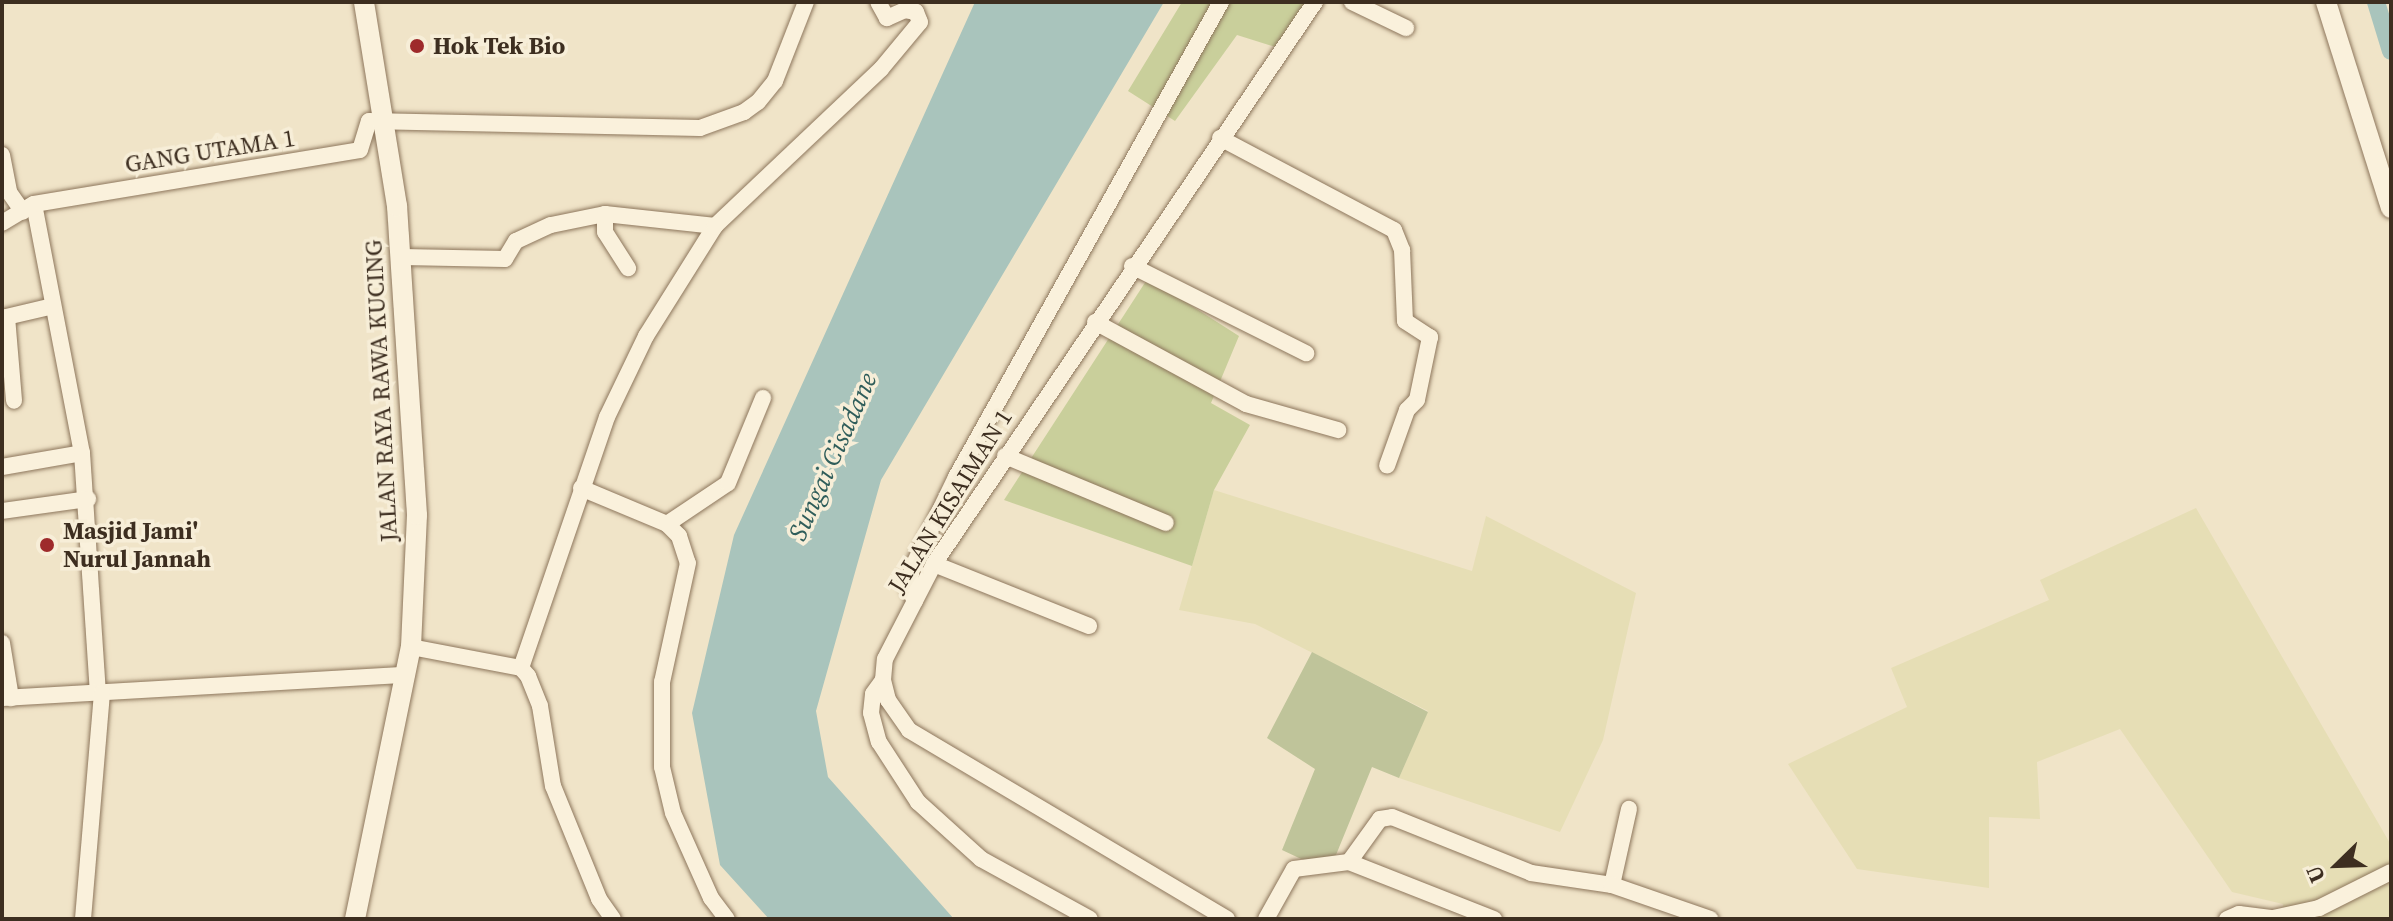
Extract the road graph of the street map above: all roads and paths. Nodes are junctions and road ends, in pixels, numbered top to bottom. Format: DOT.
graph roads {
  1 [pos="364,2"];
  2 [pos="806,2"];
  3 [pos="878,2"];
  4 [pos="1221,2"];
  5 [pos="1315,2"];
  6 [pos="1352,2"];
  7 [pos="2326,2"];
  8 [pos="1406,28"];
  9 [pos="385,123"];
  10 [pos="1220,138"];
  11 [pos="2,155"];
  12 [pos="28,208"];
  13 [pos="2391,208"];
  14 [pos="605,214"];
  15 [pos="2,223"];
  16 [pos="715,226"];
  17 [pos="402,257"];
  18 [pos="1132,266"];
  19 [pos="628,268"];
  20 [pos="53,306"];
  21 [pos="5,318"];
  22 [pos="1095,322"];
  23 [pos="1306,353"];
  24 [pos="763,398"];
  25 [pos="14,401"];
  26 [pos="1338,430"];
  27 [pos="82,453"];
  28 [pos="1005,456"];
  29 [pos="1387,466"];
  30 [pos="2,467"];
  31 [pos="581,488"];
  32 [pos="88,499"];
  33 [pos="2,511"];
  34 [pos="1166,523"];
  35 [pos="667,524"];
  36 [pos="934,564"];
  37 [pos="915,601"];
  38 [pos="1089,626"];
  39 [pos="2,643"];
  40 [pos="411,647"];
  41 [pos="521,668"];
  42 [pos="406,675"];
  43 [pos="883,680"];
  44 [pos="100,692"];
  45 [pos="7,698"];
  46 [pos="1629,809"];
  47 [pos="1349,862"];
  48 [pos="2391,872"];
  49 [pos="1612,885"];
  50 [pos="83,919"];
  51 [pos="355,919"];
  52 [pos="613,919"];
  53 [pos="727,919"];
  54 [pos="1090,919"];
  55 [pos="1227,919"];
  56 [pos="1266,919"];
  57 [pos="1494,919"];
  58 [pos="1710,919"];
  59 [pos="2227,919"];
  1 -- 9 [label="street, JALAN RAYA RAWA KUCING"];
  2 -- 9 [label="street"];
  3 -- 16 [label="street"];
  4 -- 37 [label="street"];
  5 -- 10 [label="street, JALAN KISAIMAN 1"];
  6 -- 8 [label="street"];
  7 -- 13 [label="street"];
  9 -- 12 [label="street, GANG UTAMA 1"];
  9 -- 17 [label="street, JALAN RAYA RAWA KUCING"];
  10 -- 18 [label="street, JALAN KISAIMAN 1"];
  10 -- 29 [label="street"];
  11 -- 12 [label="street"];
  12 -- 15 [label="street"];
  12 -- 20 [label="street"];
  14 -- 16 [label="street"];
  14 -- 17 [label="street"];
  14 -- 19 [label="street"];
  16 -- 31 [label="street"];
  17 -- 40 [label="street, JALAN RAYA RAWA KUCING"];
  18 -- 22 [label="street, JALAN KISAIMAN 1"];
  18 -- 23 [label="street"];
  20 -- 21 [label="street"];
  20 -- 27 [label="street"];
  21 -- 25 [label="street"];
  22 -- 26 [label="street"];
  22 -- 28 [label="street, JALAN KISAIMAN 1"];
  24 -- 35 [label="street"];
  27 -- 30 [label="street"];
  27 -- 32 [label="street"];
  28 -- 34 [label="street"];
  28 -- 36 [label="street, JALAN KISAIMAN 1"];
  31 -- 35 [label="street"];
  31 -- 41 [label="street"];
  32 -- 33 [label="street"];
  32 -- 44 [label="street"];
  35 -- 53 [label="street"];
  36 -- 37 [label="street, JALAN KISAIMAN 1"];
  36 -- 38 [label="street"];
  37 -- 43 [label="street, JALAN KISAIMAN 1"];
  39 -- 45 [label="street"];
  40 -- 41 [label="street"];
  40 -- 42 [label="street, JALAN RAYA RAWA KUCING"];
  41 -- 52 [label="street"];
  42 -- 44 [label="street"];
  42 -- 51 [label="street, JALAN RAYA RAWA KUCING"];
  43 -- 54 [label="street, JALAN KISAIMAN 1"];
  43 -- 55 [label="street"];
  44 -- 45 [label="street"];
  44 -- 50 [label="street"];
  46 -- 49 [label="street"];
  47 -- 49 [label="street"];
  47 -- 56 [label="street"];
  47 -- 57 [label="street"];
  48 -- 59 [label="street"];
  49 -- 58 [label="street"];
}
